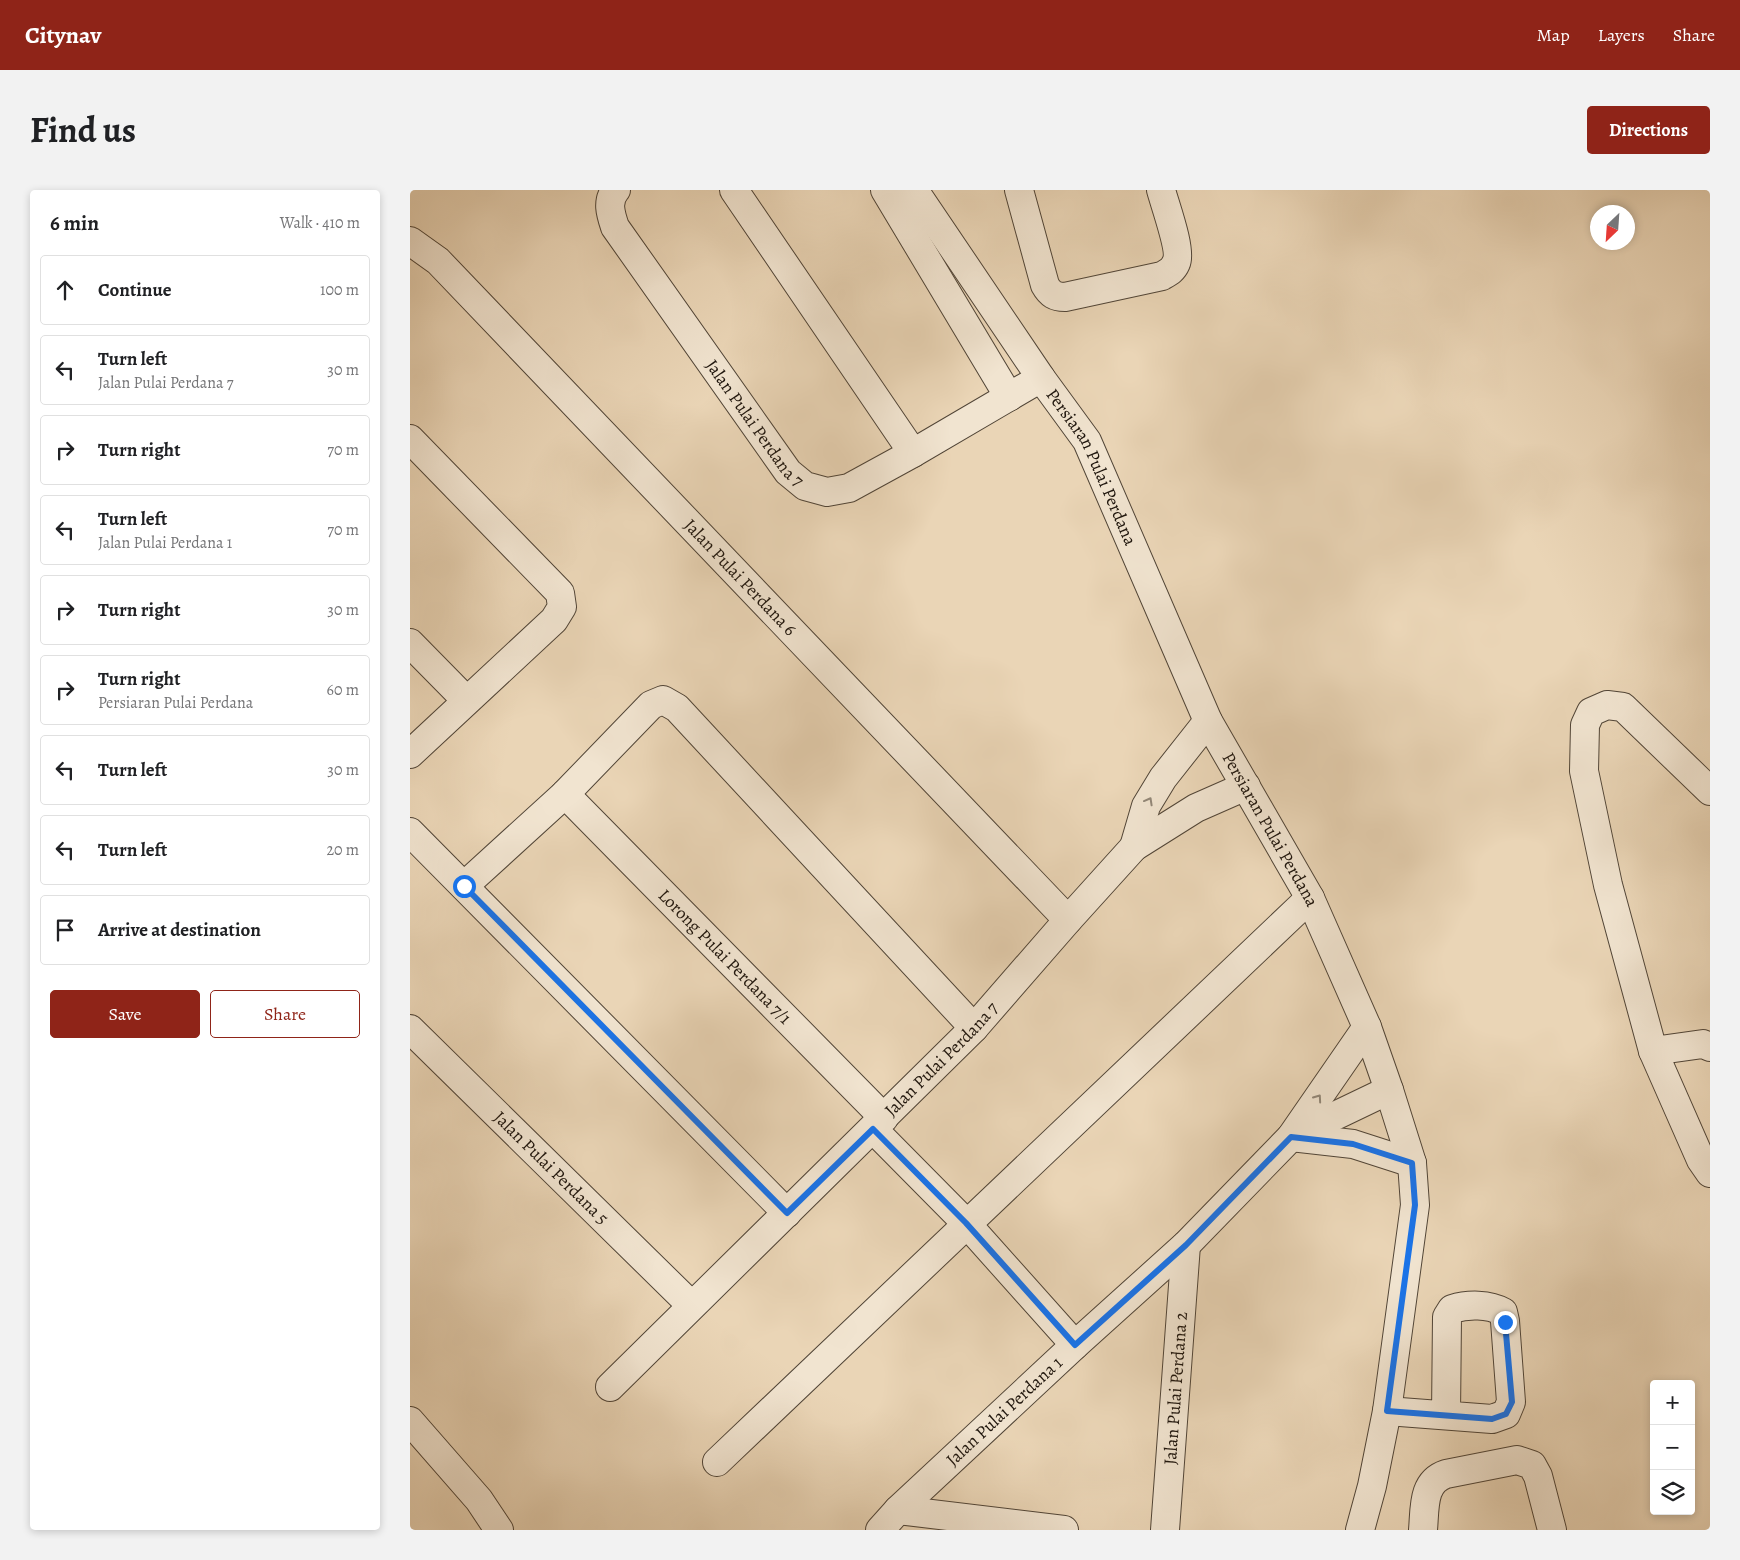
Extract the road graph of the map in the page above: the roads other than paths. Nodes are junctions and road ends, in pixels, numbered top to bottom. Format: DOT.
graph roads {
  1 [pos="616,190"];
  2 [pos="734,190"];
  3 [pos="885,190"];
  4 [pos="914,190"];
  5 [pos="1019,190"];
  6 [pos="1162,190"];
  7 [pos="410,241"];
  8 [pos="1040,378"];
  9 [pos="1010,396"];
  10 [pos="410,438"];
  11 [pos="913,453"];
  12 [pos="410,643"];
  13 [pos="466,700"];
  14 [pos="1208,721"];
  15 [pos="410,754"];
  16 [pos="1246,786"];
  17 [pos="1710,791"];
  18 [pos="565,794"];
  19 [pos="1134,847"];
  20 [pos="416,849"];
  21 [pos="464,886"];
  22 [pos="1310,898"];
  23 [pos="1068,920"];
  24 [pos="1367,1027"];
  25 [pos="974,1028"];
  26 [pos="410,1029"];
  27 [pos="1710,1047"];
  28 [pos="1653,1050"];
  29 [pos="1389,1090"];
  30 [pos="878,1124"];
  31 [pos="1291,1137"];
  32 [pos="1412,1163"];
  33 [pos="1710,1173"];
  34 [pos="787,1213"];
  35 [pos="966,1223"];
  36 [pos="1186,1245"];
  37 [pos="691,1305"];
  38 [pos="1075,1345"];
  39 [pos="610,1387"];
  40 [pos="1387,1411"];
  41 [pos="1446,1415"];
  42 [pos="410,1421"];
  43 [pos="717,1462"];
  44 [pos="898,1510"];
  45 [pos="500,1530"];
  46 [pos="880,1530"];
  47 [pos="1064,1530"];
  48 [pos="1165,1530"];
  49 [pos="1360,1530"];
  50 [pos="1423,1530"];
  51 [pos="1552,1530"];
  1 -- 11 [label="street, Jalan Pulai Perdana 7"];
  2 -- 11 [label="street"];
  3 -- 9 [label="street"];
  4 -- 8 [label="street, Persiaran Pulai Perdana"];
  5 -- 6 [label="street"];
  7 -- 23 [label="street, Jalan Pulai Perdana 6"];
  8 -- 9 [label="street, Jalan Pulai Perdana 7"];
  8 -- 14 [label="street, Persiaran Pulai Perdana"];
  9 -- 11 [label="street, Jalan Pulai Perdana 7"];
  10 -- 13 [label="street"];
  12 -- 13 [label="street"];
  13 -- 15 [label="street"];
  14 -- 16 [label="street, Persiaran Pulai Perdana"];
  19 -- 14 [label="street, Jalan Pulai Perdana 7, one-way"];
  16 -- 19 [label="street, Jalan Pulai Perdana 7"];
  16 -- 22 [label="street, Persiaran Pulai Perdana"];
  17 -- 28 [label="street"];
  18 -- 21 [label="street"];
  18 -- 25 [label="street"];
  18 -- 30 [label="street, Lorong Pulai Perdana 7/1"];
  19 -- 23 [label="street, Jalan Pulai Perdana 7"];
  20 -- 21 [label="street"];
  21 -- 34 [label="street"];
  22 -- 24 [label="street, Persiaran Pulai Perdana"];
  22 -- 35 [label="street"];
  23 -- 25 [label="street, Jalan Pulai Perdana 7"];
  24 -- 29 [label="street, Persiaran Pulai Perdana"];
  31 -- 24 [label="street, one-way"];
  25 -- 30 [label="street, Jalan Pulai Perdana 7"];
  26 -- 37 [label="street, Jalan Pulai Perdana 5"];
  27 -- 28 [label="street"];
  28 -- 33 [label="street"];
  29 -- 31 [label="street, Jalan Pulai Perdana 1"];
  29 -- 32 [label="street, Persiaran Pulai Perdana"];
  30 -- 34 [label="street, Jalan Pulai Perdana 7"];
  30 -- 35 [label="street, Lorong Pulai Perdana 7/1"];
  31 -- 32 [label="street"];
  31 -- 36 [label="street, Jalan Pulai Perdana 1"];
  32 -- 40 [label="street, Persiaran Pulai Perdana"];
  34 -- 37 [label="street, Jalan Pulai Perdana 7"];
  35 -- 38 [label="street, Lorong Pulai Perdana 7/1"];
  35 -- 43 [label="street"];
  36 -- 38 [label="street, Jalan Pulai Perdana 1"];
  36 -- 48 [label="street, Jalan Pulai Perdana 2"];
  37 -- 39 [label="street, Jalan Pulai Perdana 7"];
  38 -- 44 [label="street, Jalan Pulai Perdana 1"];
  40 -- 41 [label="street"];
  40 -- 49 [label="street, Persiaran Pulai Perdana"];
  42 -- 45 [label="street"];
  44 -- 46 [label="street, Jalan Pulai Perdana 1"];
  44 -- 47 [label="street"];
  50 -- 51 [label="street"];
}
